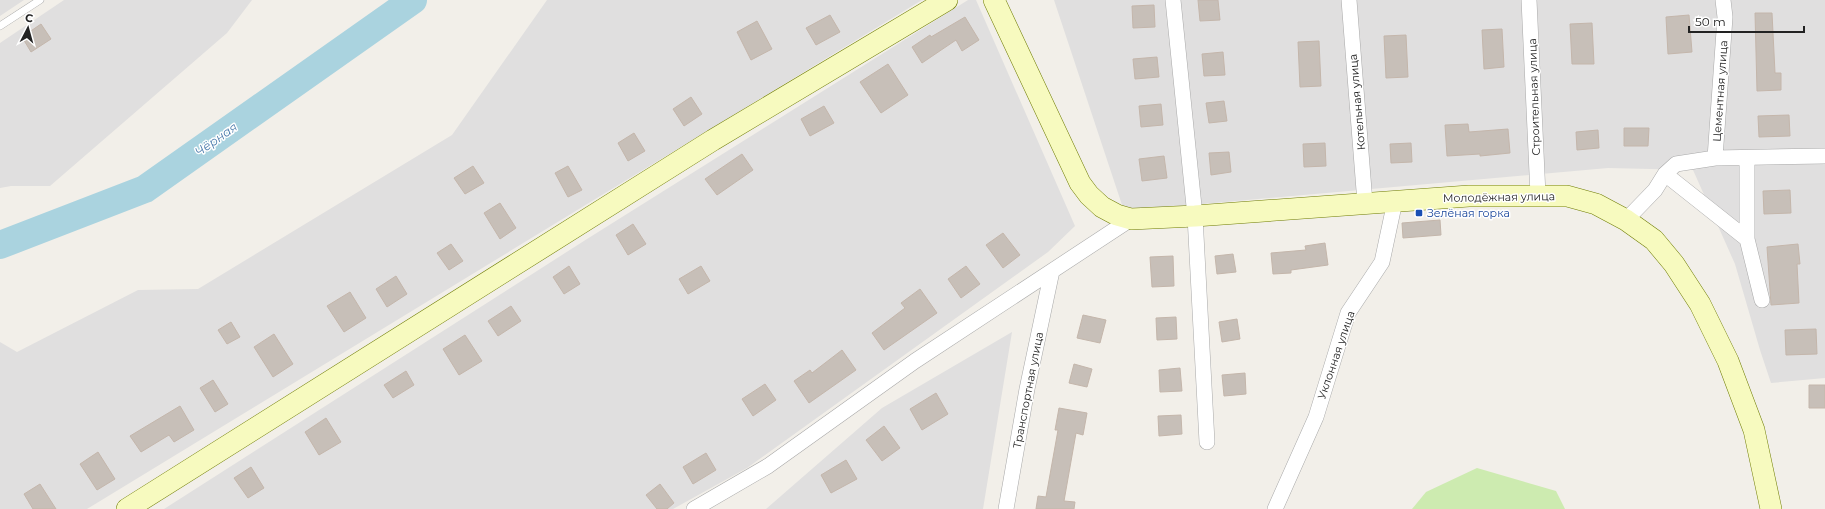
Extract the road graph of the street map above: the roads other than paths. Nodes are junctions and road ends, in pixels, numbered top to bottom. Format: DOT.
graph roads {
  1 [pos="40,0"];
  2 [pos="947,0"];
  3 [pos="994,0"];
  4 [pos="1173,0"];
  5 [pos="1349,0"];
  6 [pos="1529,0"];
  7 [pos="1723,0"];
  8 [pos="0,26"];
  9 [pos="1825,156"];
  10 [pos="1716,158"];
  11 [pos="1746,158"];
  12 [pos="1665,174"];
  13 [pos="1538,195"];
  14 [pos="1395,201"];
  15 [pos="1365,203"];
  16 [pos="1195,216"];
  17 [pos="1132,219"];
  18 [pos="1626,220"];
  19 [pos="1747,239"];
  20 [pos="1052,271"];
  21 [pos="1762,300"];
  22 [pos="1207,442"];
  23 [pos="127,509"];
  24 [pos="694,509"];
  25 [pos="1006,509"];
  26 [pos="1275,509"];
  27 [pos="1771,509"];
  1 -- 8 [label="lane"];
  2 -- 23 [label="street"];
  3 -- 17 [label="street"];
  4 -- 16 [label="street"];
  5 -- 15 [label="street, Котельная улица"];
  6 -- 13 [label="street, Строительная улица"];
  7 -- 10 [label="street, Цементная улица"];
  9 -- 11 [label="street"];
  10 -- 11 [label="street"];
  10 -- 12 [label="street"];
  11 -- 19 [label="street"];
  12 -- 18 [label="street"];
  12 -- 19 [label="street"];
  13 -- 14 [label="street, Молодёжная улица"];
  13 -- 18 [label="street, Молодёжная улица"];
  14 -- 15 [label="street, Молодёжная улица"];
  14 -- 26 [label="street, Уклонная улица"];
  15 -- 16 [label="street, Молодёжная улица"];
  16 -- 17 [label="street, Молодёжная улица"];
  16 -- 22 [label="street"];
  17 -- 20 [label="street"];
  18 -- 27 [label="street, Молодёжная улица"];
  19 -- 21 [label="street"];
  20 -- 24 [label="street"];
  20 -- 25 [label="street, Транспортная улица"];
}
